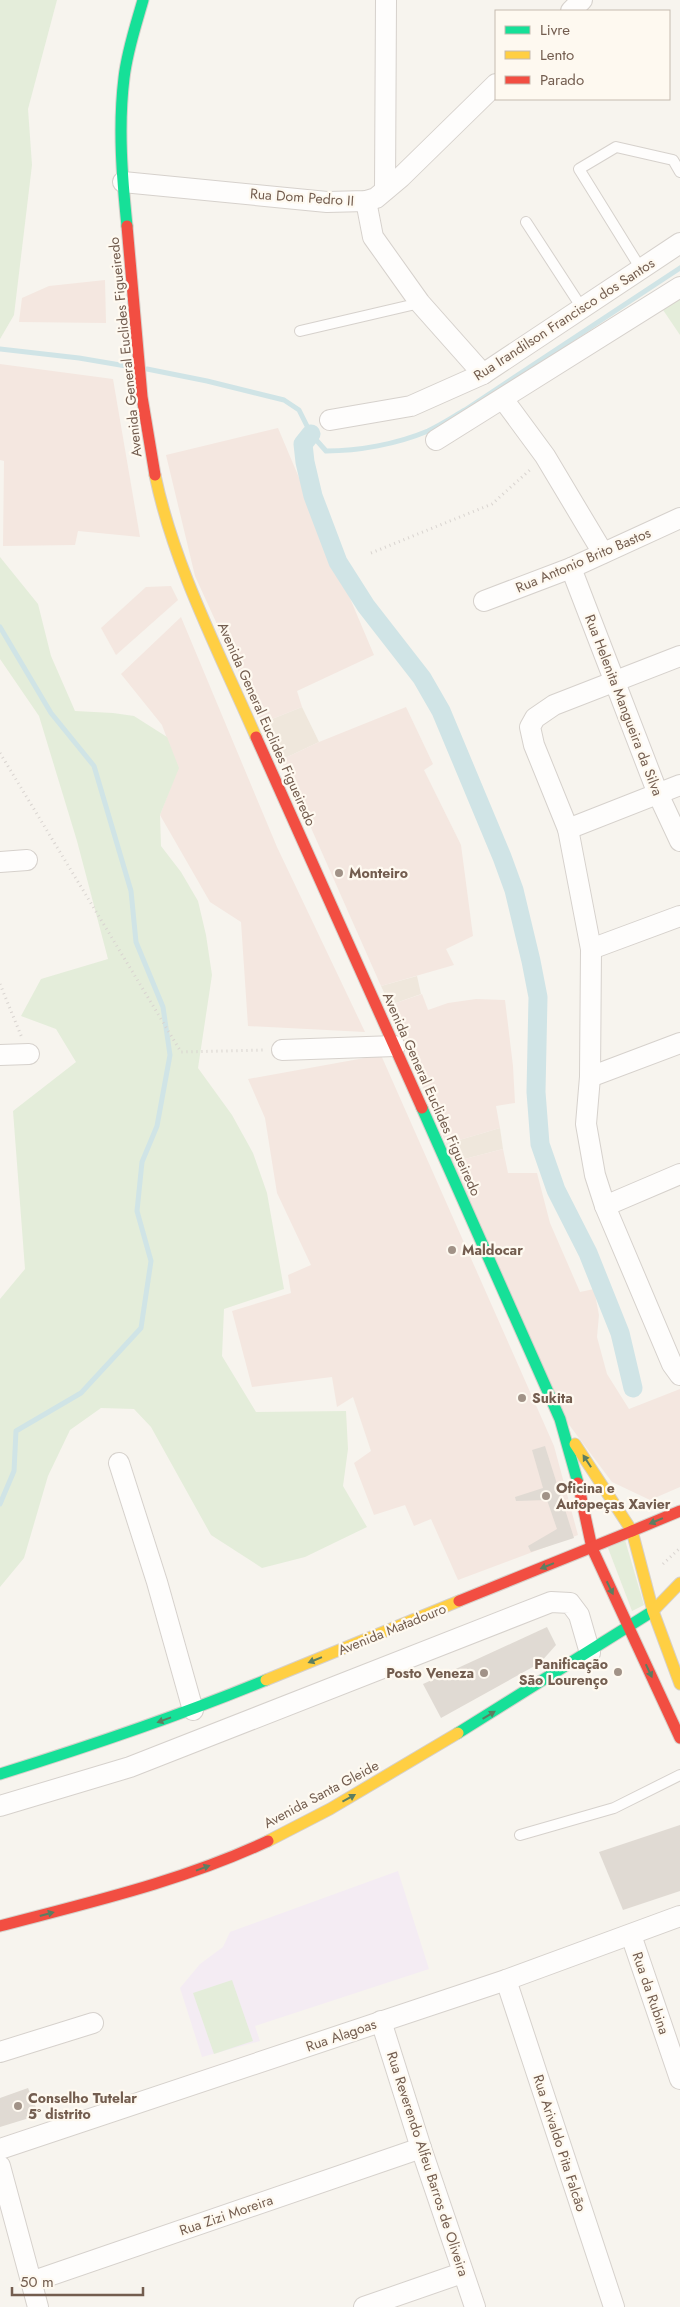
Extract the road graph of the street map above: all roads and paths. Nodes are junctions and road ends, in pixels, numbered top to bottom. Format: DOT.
graph roads {
  1 [pos="143,0"];
  2 [pos="386,0"];
  3 [pos="582,0"];
  4 [pos="572,10"];
  5 [pos="495,85"];
  6 [pos="680,172"];
  7 [pos="123,182"];
  8 [pos="385,190"];
  9 [pos="366,201"];
  10 [pos="526,222"];
  11 [pos="680,243"];
  12 [pos="641,269"];
  13 [pos="680,287"];
  14 [pos="420,303"];
  15 [pos="582,308"];
  16 [pos="300,331"];
  17 [pos="482,374"];
  18 [pos="503,399"];
  19 [pos="330,420"];
  20 [pos="436,440"];
  21 [pos="545,456"];
  22 [pos="680,518"];
  23 [pos="371,553"];
  24 [pos="603,554"];
  25 [pos="571,568"];
  26 [pos="484,601"];
  27 [pos="680,656"];
  28 [pos="615,681"];
  29 [pos="0,753"];
  30 [pos="680,785"];
  31 [pos="658,794"];
  32 [pos="568,829"];
  33 [pos="680,841"];
  34 [pos="27,860"];
  35 [pos="0,862"];
  36 [pos="680,916"];
  37 [pos="591,949"];
  38 [pos="0,984"];
  39 [pos="680,1043"];
  40 [pos="395,1046"];
  41 [pos="282,1050"];
  42 [pos="29,1054"];
  43 [pos="0,1055"];
  44 [pos="590,1077"];
  45 [pos="680,1174"];
  46 [pos="606,1206"];
  47 [pos="680,1375"];
  48 [pos="560,1419"];
  49 [pos="119,1463"];
  50 [pos="680,1511"];
  51 [pos="632,1532"];
  52 [pos="592,1548"];
  53 [pos="680,1583"];
  54 [pos="653,1611"];
  55 [pos="629,1627"];
  56 [pos="590,1653"];
  57 [pos="680,1684"];
  58 [pos="193,1710"];
  59 [pos="680,1738"];
  60 [pos="0,1774"];
  61 [pos="680,1775"];
  62 [pos="0,1806"];
  63 [pos="520,1835"];
  64 [pos="680,1916"];
  65 [pos="0,1926"];
  66 [pos="631,1935"];
  67 [pos="506,1980"];
  68 [pos="381,2021"];
  69 [pos="93,2023"];
  70 [pos="0,2052"];
  71 [pos="680,2079"];
  72 [pos="421,2148"];
  73 [pos="0,2149"];
  74 [pos="0,2166"];
  75 [pos="462,2273"];
  76 [pos="31,2282"];
  77 [pos="38,2307"];
  78 [pos="364,2307"];
  79 [pos="475,2307"];
  80 [pos="614,2307"];
  1 -- 7 [label="main road, Avenida General Euclides Figueiredo"];
  2 -- 8 [label="street"];
  3 -- 4 [label="street"];
  5 -- 8 [label="street, Rua Dom Pedro II"];
  6 -- 12 [label="lane"];
  7 -- 9 [label="street, Rua Dom Pedro II"];
  7 -- 40 [label="main road, Avenida General Euclides Figueiredo"];
  8 -- 9 [label="street, Rua Dom Pedro II"];
  9 -- 14 [label="street"];
  10 -- 15 [label="lane"];
  11 -- 12 [label="street, Rua Irandilson Francisco dos Santos"];
  12 -- 15 [label="street, Rua Irandilson Francisco dos Santos"];
  13 -- 18 [label="street"];
  14 -- 16 [label="lane"];
  14 -- 17 [label="street"];
  15 -- 17 [label="street, Rua Irandilson Francisco dos Santos"];
  17 -- 19 [label="street, Rua Irandilson Francisco dos Santos"];
  18 -- 20 [label="street"];
  18 -- 21 [label="street"];
  21 -- 23 [label="path"];
  21 -- 24 [label="street"];
  22 -- 24 [label="street, Rua Antonio Brito Bastos"];
  24 -- 25 [label="street, Rua Antonio Brito Bastos"];
  25 -- 26 [label="street, Rua Antonio Brito Bastos"];
  25 -- 28 [label="street, Rua Helenita Mangueira da Silva"];
  27 -- 28 [label="street"];
  28 -- 31 [label="street, Rua Helenita Mangueira da Silva"];
  28 -- 32 [label="street"];
  29 -- 41 [label="path"];
  30 -- 31 [label="street"];
  31 -- 32 [label="street"];
  31 -- 33 [label="street, Rua Helenita Mangueira da Silva"];
  32 -- 37 [label="street"];
  34 -- 35 [label="street"];
  36 -- 37 [label="street"];
  37 -- 44 [label="street"];
  38 -- 42 [label="path"];
  39 -- 44 [label="street"];
  40 -- 41 [label="street"];
  40 -- 48 [label="main road, Avenida General Euclides Figueiredo"];
  42 -- 43 [label="street"];
  44 -- 46 [label="street"];
  45 -- 46 [label="street"];
  46 -- 47 [label="street"];
  51 -- 48 [label="main road, Avenida General Euclides Figueiredo, one-way"];
  48 -- 52 [label="main road, Avenida General Euclides Figueiredo"];
  49 -- 58 [label="street"];
  50 -- 51 [label="main road, Avenida Matadouro, one-way"];
  51 -- 52 [label="main road, Avenida Matadouro"];
  51 -- 54 [label="main road, Avenida General Euclides Figueiredo"];
  52 -- 55 [label="main road, Avenida General Euclides Figueiredo, one-way"];
  52 -- 58 [label="main road, Avenida Matadouro, one-way"];
  53 -- 54 [label="main road, Avenida Santa Gleide"];
  54 -- 55 [label="main road, Avenida Santa Gleide"];
  54 -- 57 [label="main road, Avenida General Euclides Figueiredo"];
  55 -- 56 [label="main road, Avenida Santa Gleide"];
  55 -- 59 [label="main road, Avenida General Euclides Figueiredo, one-way"];
  56 -- 62 [label="street"];
  65 -- 56 [label="main road, Avenida Santa Gleide, one-way"];
  58 -- 60 [label="main road, Avenida Matadouro, one-way"];
  61 -- 63 [label="lane"];
  64 -- 66 [label="street, Rua Alagoas"];
  66 -- 67 [label="street, Rua Alagoas"];
  66 -- 71 [label="street, Rua da Rubina"];
  67 -- 68 [label="street, Rua Alagoas"];
  67 -- 80 [label="street, Rua Arivaldo Pita Falcão"];
  68 -- 72 [label="street, Rua Reverendo Alfeu Barros de Oliveira"];
  68 -- 73 [label="street, Rua Alagoas"];
  69 -- 70 [label="street"];
  72 -- 75 [label="street, Rua Reverendo Alfeu Barros de Oliveira"];
  72 -- 76 [label="street, Rua Zizi Moreira"];
  74 -- 76 [label="street"];
  75 -- 78 [label="street"];
  75 -- 79 [label="street, Rua Reverendo Alfeu Barros de Oliveira"];
  76 -- 77 [label="street"];
}
